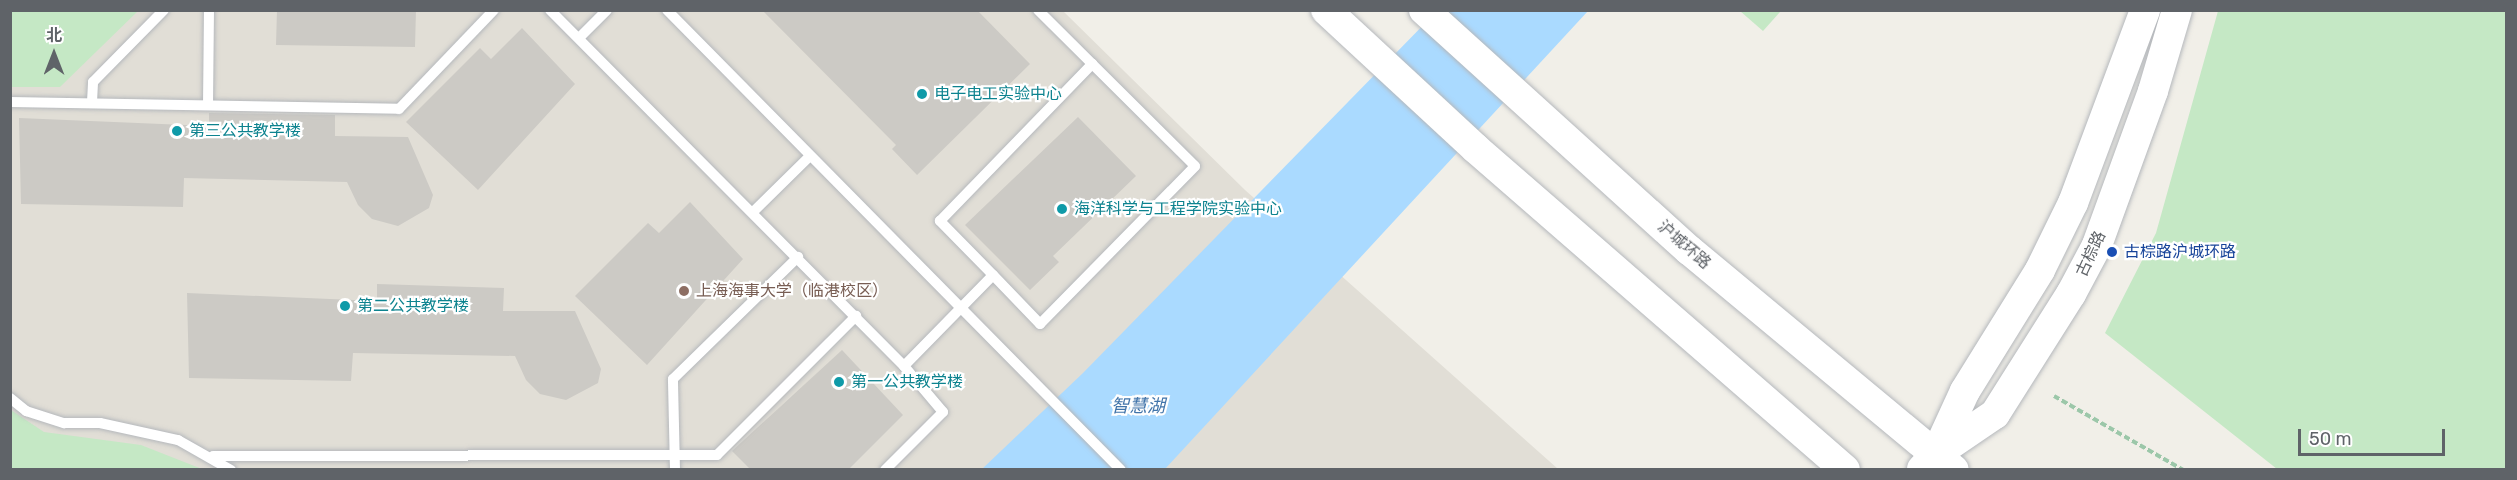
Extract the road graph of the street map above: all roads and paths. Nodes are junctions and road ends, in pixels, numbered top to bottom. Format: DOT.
graph roads {
  1 [pos="164,10"];
  2 [pos="209,10"];
  3 [pos="494,10"];
  4 [pos="550,10"];
  5 [pos="607,10"];
  6 [pos="667,10"];
  7 [pos="1038,10"];
  8 [pos="1326,10"];
  9 [pos="1424,10"];
  10 [pos="2145,10"];
  11 [pos="2177,10"];
  12 [pos="580,37"];
  13 [pos="1092,63"];
  14 [pos="10,102"];
  15 [pos="92,102"];
  16 [pos="208,105"];
  17 [pos="809,157"];
  18 [pos="754,211"];
  19 [pos="798,257"];
  20 [pos="993,275"];
  21 [pos="959,307"];
  22 [pos="856,316"];
  23 [pos="904,366"];
  24 [pos="2054,396"];
  25 [pos="10,398"];
  26 [pos="213,456"];
  27 [pos="675,456"];
  28 [pos="1937,464"];
  29 [pos="231,470"];
  30 [pos="675,470"];
  31 [pos="885,470"];
  32 [pos="1121,470"];
  33 [pos="1845,470"];
  34 [pos="2183,470"];
  1 -- 15 [label="lane"];
  2 -- 16 [label="lane"];
  3 -- 16 [label="lane"];
  4 -- 12 [label="lane"];
  5 -- 12 [label="lane"];
  6 -- 17 [label="lane"];
  7 -- 13 [label="lane"];
  8 -- 33 [label="main road"];
  9 -- 28 [label="main road, 沪城环路"];
  10 -- 28 [label="main road"];
  11 -- 28 [label="main road, 古棕路"];
  12 -- 18 [label="lane"];
  13 -- 20 [label="lane"];
  13 -- 20 [label="lane"];
  14 -- 15 [label="lane"];
  15 -- 16 [label="lane"];
  17 -- 18 [label="lane"];
  17 -- 21 [label="lane"];
  18 -- 19 [label="lane"];
  19 -- 22 [label="lane"];
  19 -- 27 [label="lane"];
  20 -- 21 [label="lane"];
  21 -- 23 [label="lane"];
  21 -- 32 [label="lane"];
  22 -- 23 [label="lane"];
  22 -- 27 [label="lane"];
  23 -- 31 [label="lane"];
  24 -- 34 [label="path"];
  25 -- 26 [label="lane"];
  26 -- 27 [label="lane"];
  26 -- 29 [label="lane"];
  27 -- 30 [label="lane"];
}
